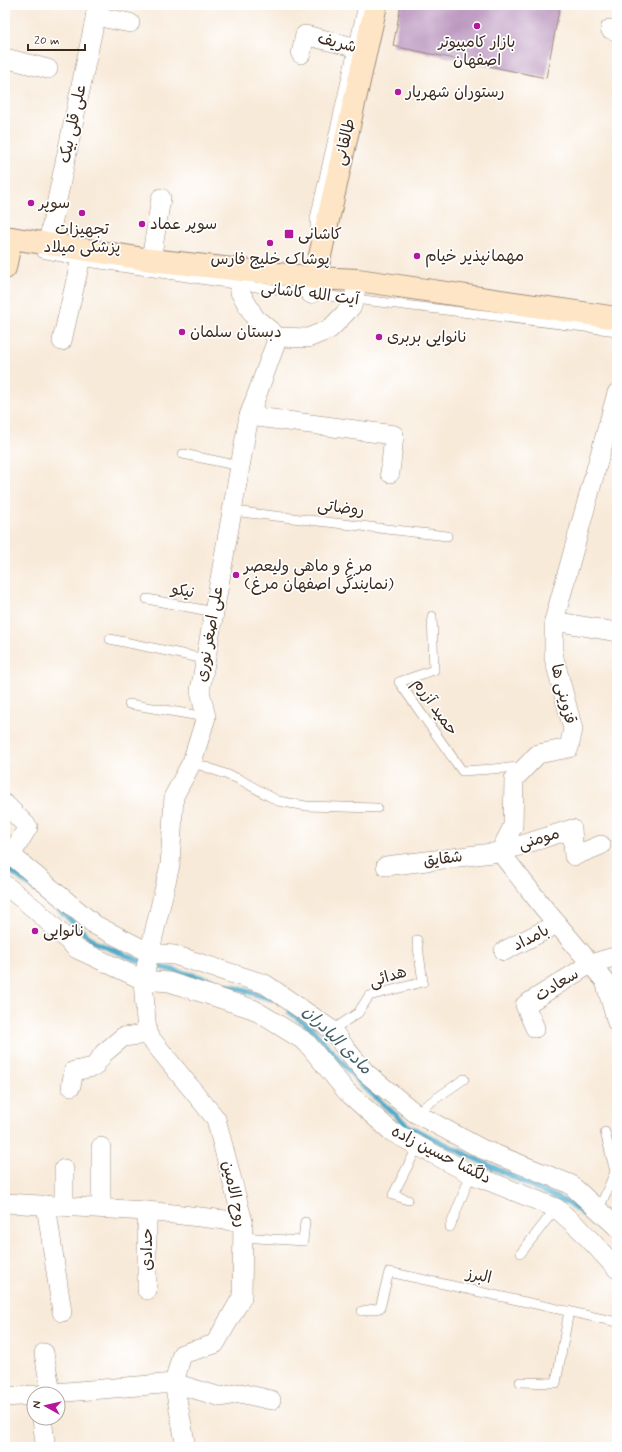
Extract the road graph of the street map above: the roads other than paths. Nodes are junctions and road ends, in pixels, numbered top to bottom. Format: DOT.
graph roads {
  1 [pos="363,5"];
  2 [pos="376,5"];
  3 [pos="97,11"];
  4 [pos="130,23"];
  5 [pos="360,49"];
  6 [pos="301,54"];
  7 [pos="5,58"];
  8 [pos="48,69"];
  9 [pos="161,198"];
  10 [pos="9,243"];
  11 [pos="39,247"];
  12 [pos="82,255"];
  13 [pos="151,260"];
  14 [pos="5,268"];
  15 [pos="239,278"];
  16 [pos="313,286"];
  17 [pos="356,290"];
  18 [pos="617,318"];
  19 [pos="617,331"];
  20 [pos="278,337"];
  21 [pos="62,341"];
  22 [pos="617,393"];
  23 [pos="249,416"];
  24 [pos="183,454"];
  25 [pos="240,466"];
  26 [pos="390,473"];
  27 [pos="232,510"];
  28 [pos="447,536"];
  29 [pos="148,600"];
  30 [pos="214,612"];
  31 [pos="432,616"];
  32 [pos="554,621"];
  33 [pos="617,632"];
  34 [pos="110,639"];
  35 [pos="205,659"];
  36 [pos="129,704"];
  37 [pos="206,717"];
  38 [pos="192,762"];
  39 [pos="526,767"];
  40 [pos="5,804"];
  41 [pos="377,808"];
  42 [pos="601,845"];
  43 [pos="500,852"];
  44 [pos="8,853"];
  45 [pos="386,866"];
  46 [pos="5,885"];
  47 [pos="557,924"];
  48 [pos="95,925"];
  49 [pos="417,940"];
  50 [pos="77,948"];
  51 [pos="504,951"];
  52 [pos="150,953"];
  53 [pos="617,956"];
  54 [pos="590,964"];
  55 [pos="143,980"];
  56 [pos="613,994"];
  57 [pos="617,1021"];
  58 [pos="535,1028"];
  59 [pos="332,1030"];
  60 [pos="146,1034"];
  61 [pos="464,1079"];
  62 [pos="71,1086"];
  63 [pos="415,1113"];
  64 [pos="605,1132"];
  65 [pos="418,1146"];
  66 [pos="101,1147"];
  67 [pos="64,1169"];
  68 [pos="471,1174"];
  69 [pos="408,1200"];
  70 [pos="5,1203"];
  71 [pos="55,1205"];
  72 [pos="102,1208"];
  73 [pos="556,1208"];
  74 [pos="599,1209"];
  75 [pos="147,1210"];
  76 [pos="305,1222"];
  77 [pos="450,1227"];
  78 [pos="617,1227"];
  79 [pos="243,1230"];
  80 [pos="521,1253"];
  81 [pos="617,1269"];
  82 [pos="147,1290"];
  83 [pos="362,1311"];
  84 [pos="569,1311"];
  85 [pos="62,1312"];
  86 [pos="617,1322"];
  87 [pos="44,1353"];
  88 [pos="520,1382"];
  89 [pos="174,1383"];
  90 [pos="42,1386"];
  91 [pos="66,1392"];
  92 [pos="26,1395"];
  93 [pos="5,1397"];
  94 [pos="271,1400"];
  95 [pos="43,1426"];
  96 [pos="45,1443"];
  97 [pos="186,1447"];
  1 -- 5 [label="lane, طالقانی"];
  2 -- 5 [label="main road, طالقانی"];
  3 -- 4 [label="street"];
  3 -- 11 [label="street, علی قلی بیک"];
  5 -- 6 [label="street, شریف"];
  5 -- 16 [label="main road, طالقانی"];
  7 -- 8 [label="street"];
  9 -- 13 [label="street"];
  10 -- 11 [label="main road, آیت الله کاشانی"];
  10 -- 14 [label="main road"];
  11 -- 12 [label="main road, آیت الله کاشانی"];
  12 -- 13 [label="main road, آیت الله کاشانی"];
  12 -- 15 [label="lane, آیت الله کاشانی"];
  12 -- 21 [label="street"];
  13 -- 15 [label="main road, آیت الله کاشانی"];
  15 -- 16 [label="main road, آیت الله کاشانی"];
  15 -- 20 [label="street"];
  16 -- 17 [label="main road, آیت الله کاشانی"];
  17 -- 18 [label="main road, آیت الله کاشانی"];
  17 -- 19 [label="lane, آیت الله کاشانی"];
  17 -- 20 [label="street"];
  20 -- 23 [label="street, علی اصغر نوری"];
  22 -- 32 [label="street, قزوینی ها"];
  23 -- 25 [label="street, علی اصغر نوری"];
  23 -- 26 [label="street"];
  24 -- 25 [label="lane"];
  25 -- 27 [label="street, علی اصغر نوری"];
  27 -- 28 [label="lane, روضاتی"];
  27 -- 30 [label="street, علی اصغر نوری"];
  29 -- 30 [label="lane, نیکو"];
  30 -- 35 [label="street, علی اصغر نوری"];
  31 -- 39 [label="lane, حمید آزرم"];
  32 -- 33 [label="street"];
  32 -- 39 [label="street, قزوینی ها"];
  34 -- 35 [label="lane"];
  35 -- 37 [label="street, علی اصغر نوری"];
  36 -- 37 [label="lane"];
  37 -- 38 [label="street"];
  38 -- 41 [label="lane"];
  38 -- 52 [label="street"];
  39 -- 43 [label="street, قزوینی ها"];
  40 -- 44 [label="street"];
  42 -- 43 [label="street, مومنی"];
  43 -- 45 [label="street, شقایق"];
  43 -- 47 [label="street"];
  44 -- 48 [label="street, دلگشا حسین زاده"];
  46 -- 50 [label="street, دلگشا حسین زاده"];
  47 -- 51 [label="street, بامداد"];
  47 -- 54 [label="street"];
  48 -- 50 [label="street"];
  48 -- 52 [label="street, دلگشا حسین زاده"];
  49 -- 59 [label="lane, هدائی"];
  50 -- 55 [label="street, دلگشا حسین زاده"];
  52 -- 55 [label="street"];
  52 -- 59 [label="street, دلگشا حسین زاده"];
  53 -- 54 [label="street"];
  54 -- 56 [label="street"];
  54 -- 58 [label="street, سعادت"];
  55 -- 60 [label="street"];
  55 -- 65 [label="street, دلگشا حسین زاده"];
  56 -- 57 [label="street"];
  59 -- 63 [label="street, دلگشا حسین زاده"];
  60 -- 62 [label="street"];
  60 -- 79 [label="street, روح الامین"];
  61 -- 63 [label="lane"];
  63 -- 74 [label="street, دلگشا حسین زاده"];
  64 -- 74 [label="lane"];
  65 -- 68 [label="street, دلگشا حسین زاده"];
  65 -- 69 [label="lane"];
  66 -- 72 [label="street"];
  67 -- 71 [label="street"];
  68 -- 73 [label="street, دلگشا حسین زاده"];
  68 -- 77 [label="lane"];
  70 -- 71 [label="street"];
  71 -- 72 [label="street"];
  71 -- 85 [label="street"];
  72 -- 75 [label="street"];
  73 -- 80 [label="lane"];
  73 -- 81 [label="street, دلگشا حسین زاده"];
  74 -- 78 [label="street, دلگشا حسین زاده"];
  75 -- 79 [label="street"];
  75 -- 82 [label="street, حدادی"];
  76 -- 79 [label="lane"];
  79 -- 89 [label="street, روح الامین"];
  83 -- 84 [label="lane, البرز"];
  84 -- 86 [label="lane, البرز"];
  84 -- 88 [label="lane"];
  87 -- 90 [label="street"];
  89 -- 91 [label="street"];
  89 -- 94 [label="street"];
  89 -- 97 [label="street, روح الامین"];
  92 -- 93 [label="street"];
  95 -- 96 [label="street"];
}
